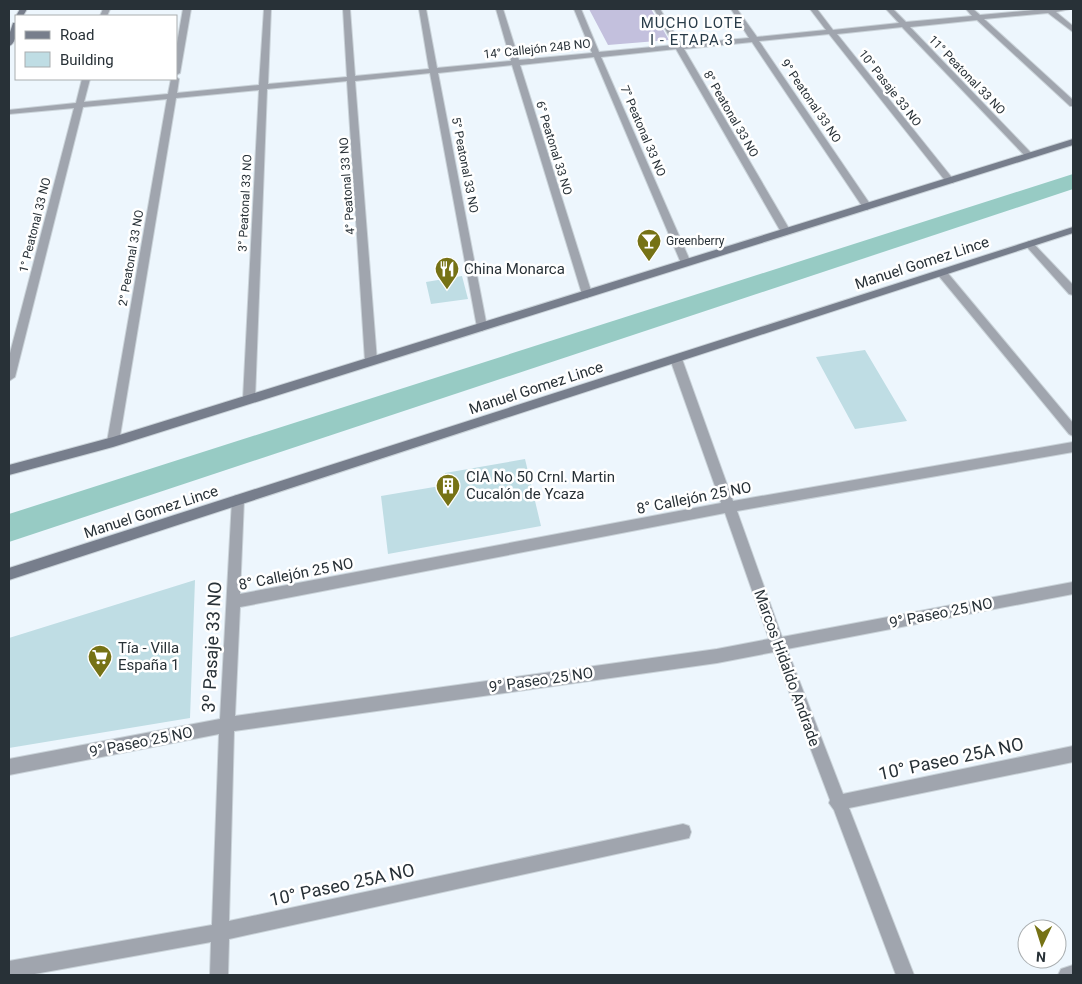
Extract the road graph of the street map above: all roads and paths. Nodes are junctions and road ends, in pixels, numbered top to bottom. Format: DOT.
graph roads {
  1 [pos="187,9"];
  2 [pos="267,9"];
  3 [pos="346,9"];
  4 [pos="422,9"];
  5 [pos="499,9"];
  6 [pos="577,9"];
  7 [pos="657,9"];
  8 [pos="734,9"];
  9 [pos="812,9"];
  10 [pos="889,9"];
  11 [pos="969,9"];
  12 [pos="1067,9"];
  13 [pos="1049,10"];
  14 [pos="977,17"];
  15 [pos="903,25"];
  16 [pos="15,29"];
  17 [pos="1073,30"];
  18 [pos="831,32"];
  19 [pos="754,40"];
  20 [pos="9,44"];
  21 [pos="679,47"];
  22 [pos="597,55"];
  23 [pos="178,61"];
  24 [pos="516,63"];
  25 [pos="434,71"];
  26 [pos="351,79"];
  27 [pos="86,80"];
  28 [pos="175,80"];
  29 [pos="263,87"];
  30 [pos="172,96"];
  31 [pos="1073,104"];
  32 [pos="78,105"];
  33 [pos="9,112"];
  34 [pos="1073,142"];
  35 [pos="1030,156"];
  36 [pos="950,181"];
  37 [pos="867,207"];
  38 [pos="1073,230"];
  39 [pos="786,232"];
  40 [pos="1029,244"];
  41 [pos="686,263"];
  42 [pos="942,273"];
  43 [pos="1073,291"];
  44 [pos="587,294"];
  45 [pos="482,327"];
  46 [pos="676,359"];
  47 [pos="371,361"];
  48 [pos="9,377"];
  49 [pos="249,399"];
  50 [pos="1073,431"];
  51 [pos="113,442"];
  52 [pos="1073,447"];
  53 [pos="9,470"];
  54 [pos="238,500"];
  55 [pos="729,507"];
  56 [pos="9,574"];
  57 [pos="1073,588"];
  58 [pos="233,602"];
  59 [pos="778,644"];
  60 [pos="227,725"];
  61 [pos="1073,754"];
  62 [pos="9,768"];
  63 [pos="837,803"];
  64 [pos="683,832"];
  65 [pos="220,932"];
  66 [pos="9,970"];
  67 [pos="1073,974"];
  68 [pos="219,975"];
  69 [pos="905,975"];
  70 [pos="1067,975"];
  1 -- 23 [label="street"];
  2 -- 29 [label="street, 3° Peatonal 33 NO"];
  3 -- 26 [label="street, 4° Peatonal 33 NO"];
  4 -- 25 [label="street, 5° Peatonal 33 NO"];
  5 -- 24 [label="street, 6° Peatonal 33 NO"];
  6 -- 22 [label="street, 7° Peatonal 33 NO"];
  7 -- 21 [label="street, 8° Peatonal 33 NO"];
  8 -- 19 [label="street, 9° Peatonal 33 NO"];
  9 -- 18 [label="street, 10° Pasaje 33 NO"];
  10 -- 15 [label="street, 11° Peatonal 33 NO"];
  11 -- 14 [label="street"];
  12 -- 13 [label="street, 14° Callejón 24B NO"];
  13 -- 14 [label="street, 14° Callejón 24B NO"];
  13 -- 17 [label="street"];
  14 -- 15 [label="street, 14° Callejón 24B NO"];
  14 -- 31 [label="street"];
  15 -- 18 [label="street, 14° Callejón 24B NO"];
  15 -- 35 [label="street, 11° Peatonal 33 NO"];
  16 -- 20 [label="main road"];
  18 -- 19 [label="street, 14° Callejón 24B NO"];
  18 -- 36 [label="street, 10° Pasaje 33 NO"];
  19 -- 21 [label="street, 14° Callejón 24B NO"];
  19 -- 37 [label="street, 9° Peatonal 33 NO"];
  21 -- 22 [label="street, 14° Callejón 24B NO"];
  21 -- 39 [label="street, 8° Peatonal 33 NO"];
  22 -- 24 [label="street, 14° Callejón 24B NO"];
  22 -- 41 [label="street, 7° Peatonal 33 NO"];
  24 -- 25 [label="street, 14° Callejón 24B NO"];
  24 -- 44 [label="street, 6° Peatonal 33 NO"];
  25 -- 26 [label="street, 14° Callejón 24B NO"];
  25 -- 45 [label="street, 5° Peatonal 33 NO"];
  26 -- 29 [label="street, 14° Callejón 24B NO"];
  26 -- 47 [label="street, 4° Peatonal 33 NO"];
  27 -- 32 [label="street, 1° Peatonal 33 NO"];
  28 -- 30 [label="street, 2° Peatonal 33 NO"];
  29 -- 30 [label="street, 14° Callejón 24B NO"];
  29 -- 49 [label="street, 3° Peatonal 33 NO"];
  30 -- 32 [label="street, 14° Callejón 24B NO"];
  30 -- 51 [label="street, 2° Peatonal 33 NO"];
  32 -- 33 [label="street, 14° Callejón 24B NO"];
  32 -- 48 [label="street, 1° Peatonal 33 NO"];
  34 -- 35 [label="main road"];
  35 -- 36 [label="main road"];
  36 -- 37 [label="main road"];
  37 -- 39 [label="main road"];
  38 -- 40 [label="main road, Manuel Gomez Lince"];
  39 -- 41 [label="main road"];
  40 -- 42 [label="main road, Manuel Gomez Lince"];
  40 -- 43 [label="street"];
  41 -- 44 [label="main road"];
  42 -- 46 [label="main road, Manuel Gomez Lince"];
  42 -- 50 [label="street"];
  44 -- 45 [label="main road"];
  45 -- 47 [label="main road"];
  46 -- 54 [label="main road, Manuel Gomez Lince"];
  46 -- 55 [label="street, Marcos Hidaldo Andrade"];
  47 -- 49 [label="main road"];
  49 -- 51 [label="main road"];
  51 -- 53 [label="main road"];
  52 -- 55 [label="street, 8° Callejón 25 NO"];
  54 -- 56 [label="main road, Manuel Gomez Lince"];
  54 -- 58 [label="street, 3º Pasaje 33 NO"];
  55 -- 58 [label="street, 8° Callejón 25 NO"];
  55 -- 59 [label="street, Marcos Hidaldo Andrade"];
  57 -- 59 [label="street, 9° Paseo 25 NO"];
  58 -- 60 [label="street, 3º Pasaje 33 NO"];
  59 -- 60 [label="street, 9° Paseo 25 NO"];
  59 -- 63 [label="street, Marcos Hidaldo Andrade"];
  60 -- 62 [label="street, 9° Paseo 25 NO"];
  60 -- 65 [label="street, 3º Pasaje 33 NO"];
  61 -- 63 [label="street, 10° Paseo 25A NO"];
  63 -- 69 [label="street, Marcos Hidaldo Andrade"];
  64 -- 65 [label="street, 10° Paseo 25A NO"];
  65 -- 66 [label="street, 10° Paseo 25A NO"];
  65 -- 68 [label="street, 3º Pasaje 33 NO"];
  67 -- 70 [label="street"];
}
